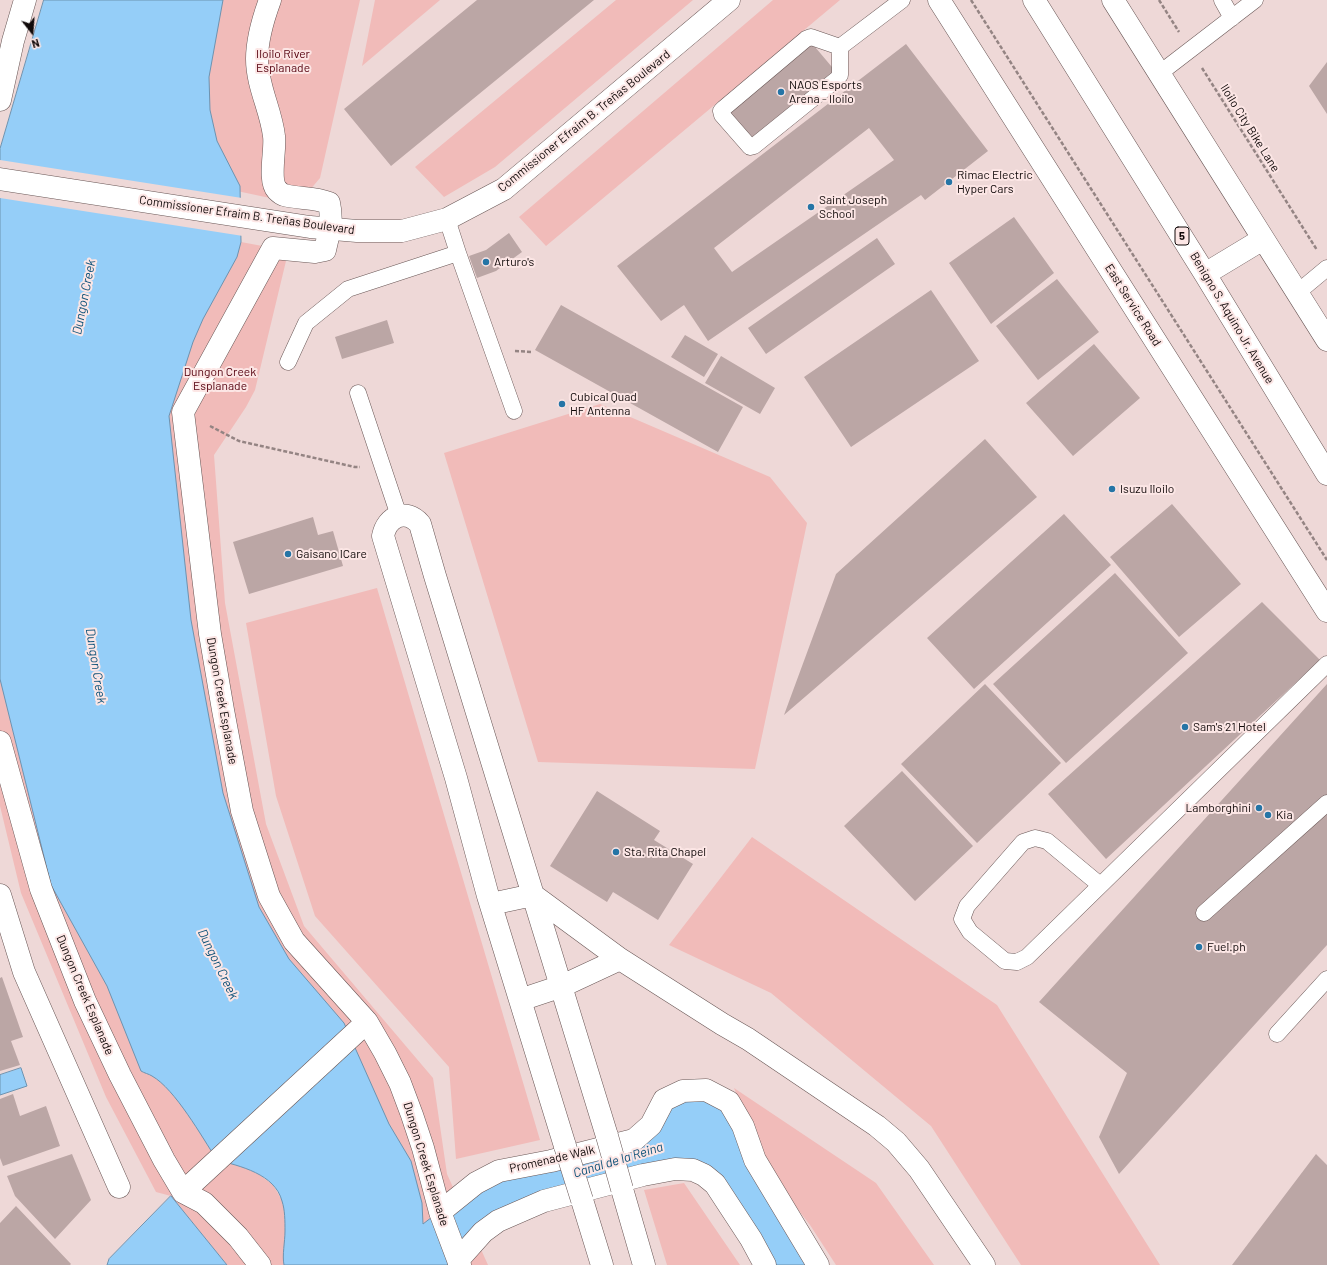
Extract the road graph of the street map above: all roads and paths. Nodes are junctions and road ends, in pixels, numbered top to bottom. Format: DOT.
graph roads {
  1 [pos="25,0"];
  2 [pos="270,0"];
  3 [pos="729,0"];
  4 [pos="902,0"];
  5 [pos="939,0"];
  6 [pos="971,0"];
  7 [pos="1034,0"];
  8 [pos="1113,0"];
  9 [pos="1159,0"];
  10 [pos="1222,0"];
  11 [pos="1255,0"];
  12 [pos="1232,18"];
  13 [pos="840,47"];
  14 [pos="1190,50"];
  15 [pos="1160,73"];
  16 [pos="0,100"];
  17 [pos="0,179"];
  18 [pos="447,219"];
  19 [pos="320,228"];
  20 [pos="1263,239"];
  21 [pos="1318,252"];
  22 [pos="458,253"];
  23 [pos="1327,268"];
  24 [pos="1205,274"];
  25 [pos="1297,293"];
  26 [pos="1327,340"];
  27 [pos="511,351"];
  28 [pos="533,352"];
  29 [pos="288,362"];
  30 [pos="358,392"];
  31 [pos="514,411"];
  32 [pos="184,412"];
  33 [pos="383,468"];
  34 [pos="1327,474"];
  35 [pos="398,516"];
  36 [pos="1327,560"];
  37 [pos="1327,611"];
  38 [pos="1327,664"];
  39 [pos="0,742"];
  40 [pos="1327,803"];
  41 [pos="1100,885"];
  42 [pos="0,895"];
  43 [pos="534,895"];
  44 [pos="491,904"];
  45 [pos="1204,914"];
  46 [pos="620,959"];
  47 [pos="1327,979"];
  48 [pos="562,986"];
  49 [pos="520,1000"];
  50 [pos="367,1022"];
  51 [pos="1277,1034"];
  52 [pos="119,1187"];
  53 [pos="183,1192"];
  54 [pos="445,1208"];
  55 [pos="462,1258"];
  56 [pos="260,1265"];
  57 [pos="602,1265"];
  58 [pos="644,1265"];
  59 [pos="765,1265"];
  60 [pos="818,1265"];
  61 [pos="984,1265"];
  1 -- 16 [label="main road"];
  2 -- 19 [label="main road"];
  3 -- 18 [label="main road, Commissioner Efraim B. Treñas Boulevard"];
  4 -- 13 [label="lane"];
  5 -- 37 [label="main road, East Service Road"];
  6 -- 36 [label="path"];
  7 -- 24 [label="main road, Benigno S. Aquino Jr. Avenue / 5"];
  8 -- 15 [label="main road"];
  9 -- 14 [label="path, Iloilo City Bike Lane"];
  10 -- 12 [label="lane"];
  11 -- 12 [label="lane"];
  12 -- 14 [label="lane"];
  13 -- 13 [label="lane"];
  14 -- 15 [label="lane"];
  14 -- 21 [label="path, Iloilo City Bike Lane"];
  15 -- 20 [label="main road"];
  17 -- 19 [label="main road, Commissioner Efraim B. Treñas Boulevard"];
  18 -- 19 [label="main road, Commissioner Efraim B. Treñas Boulevard"];
  18 -- 22 [label="lane"];
  19 -- 32 [label="main road"];
  20 -- 24 [label="main road"];
  20 -- 25 [label="main road"];
  22 -- 29 [label="lane"];
  22 -- 31 [label="lane"];
  23 -- 25 [label="lane"];
  24 -- 34 [label="main road, Benigno S. Aquino Jr. Avenue / 5"];
  25 -- 26 [label="main road"];
  27 -- 28 [label="path"];
  30 -- 33 [label="lane"];
  32 -- 33 [label="path"];
  32 -- 50 [label="main road, Dungon Creek Esplanade"];
  33 -- 35 [label="lane"];
  35 -- 43 [label="main road"];
  35 -- 44 [label="main road"];
  38 -- 41 [label="lane"];
  39 -- 53 [label="main road, Dungon Creek Esplanade"];
  40 -- 45 [label="lane"];
  41 -- 41 [label="lane"];
  42 -- 52 [label="main road"];
  43 -- 44 [label="main road"];
  43 -- 46 [label="main road"];
  43 -- 48 [label="main road"];
  44 -- 49 [label="main road"];
  46 -- 48 [label="main road"];
  46 -- 61 [label="main road"];
  47 -- 51 [label="lane"];
  48 -- 49 [label="main road"];
  48 -- 58 [label="main road, bridge"];
  49 -- 57 [label="main road, bridge"];
  50 -- 53 [label="main road"];
  50 -- 54 [label="main road, Dungon Creek Esplanade"];
  53 -- 56 [label="main road"];
  54 -- 55 [label="main road, Dungon Creek Esplanade"];
  54 -- 60 [label="main road, Promenade Walk"];
  55 -- 59 [label="main road"];
}
